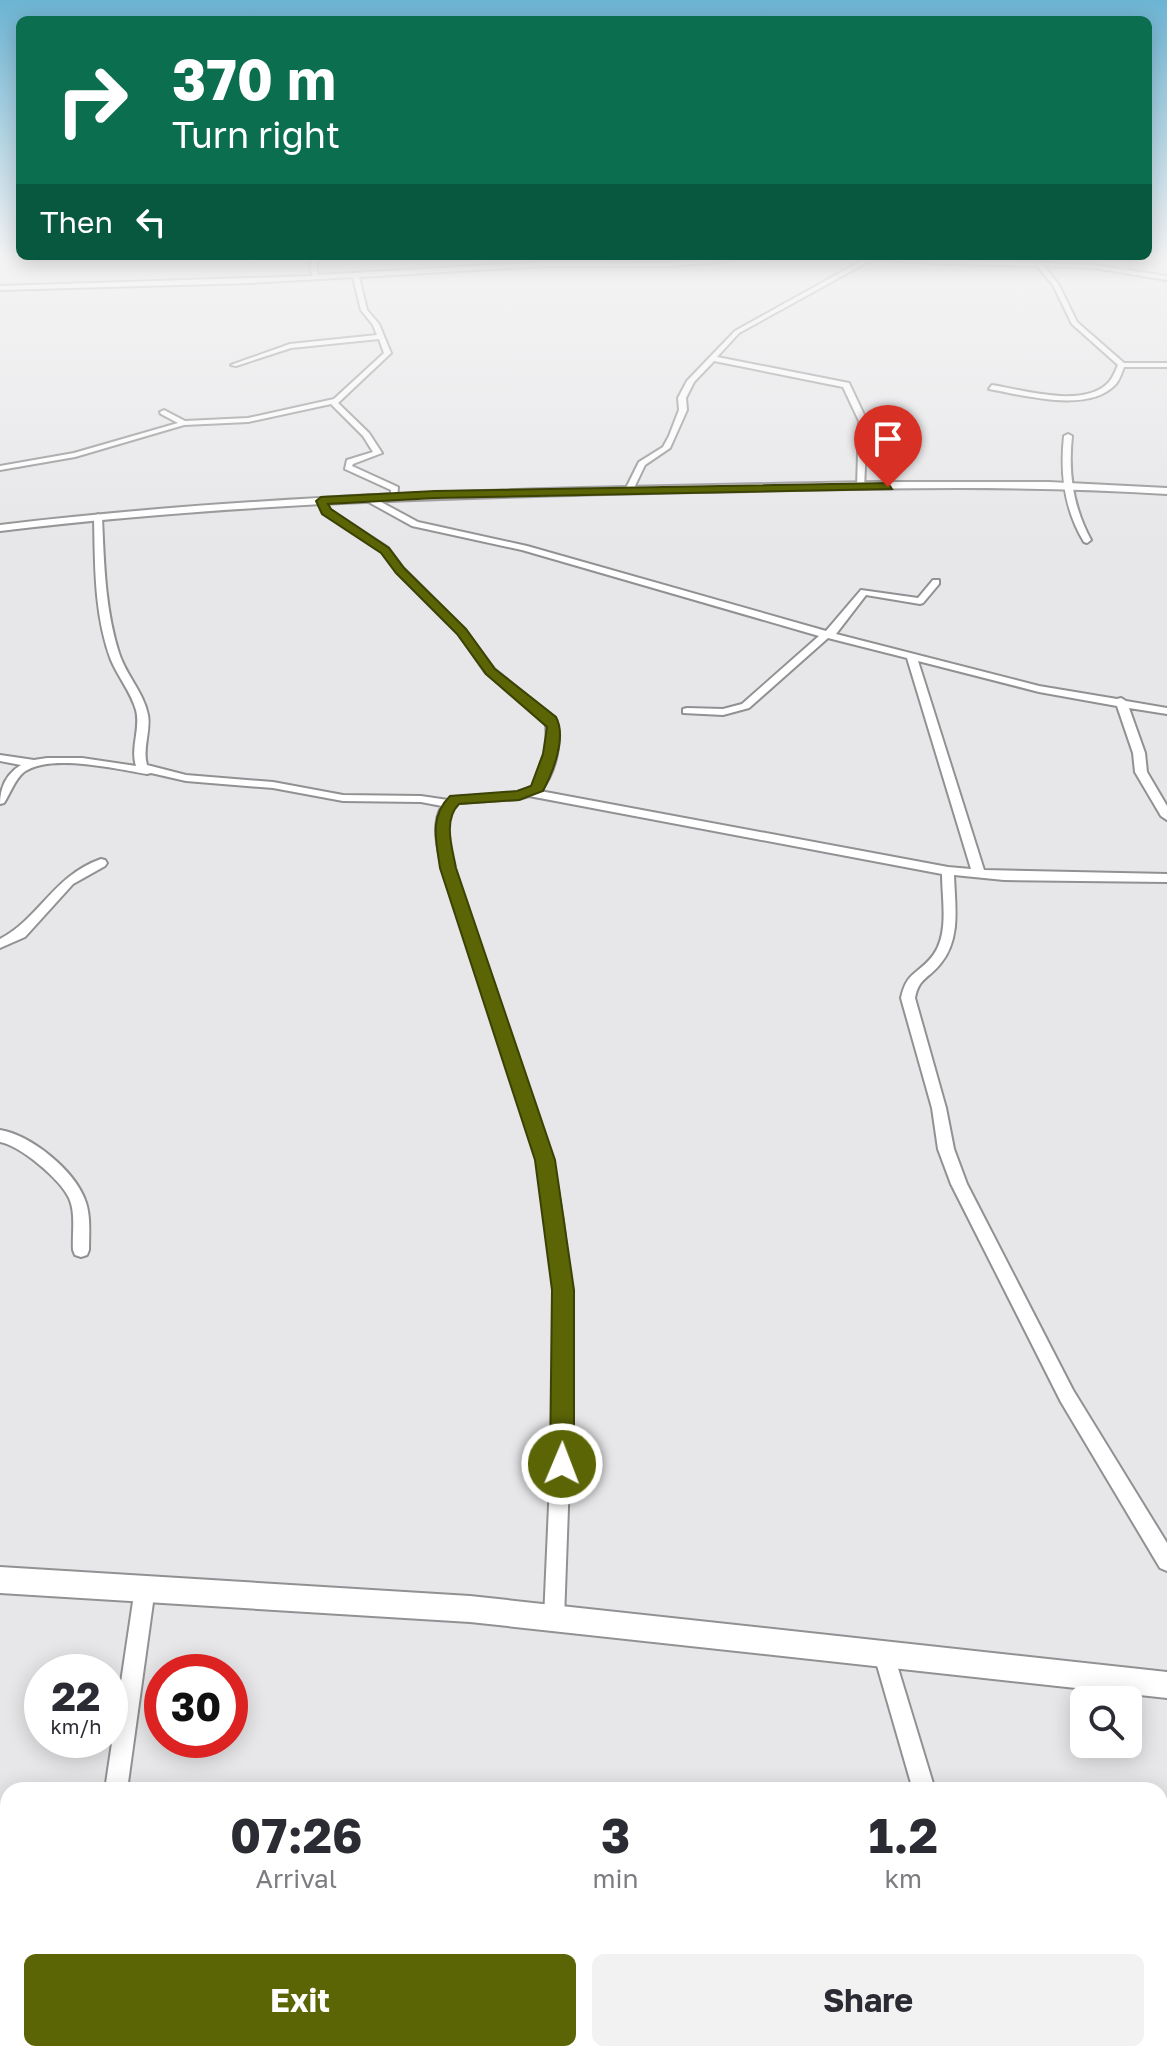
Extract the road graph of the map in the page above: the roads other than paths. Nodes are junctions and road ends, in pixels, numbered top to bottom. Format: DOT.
graph roads {
  1 [pos="278,350"];
  2 [pos="387,350"];
  3 [pos="721,350"];
  4 [pos="1105,350"];
  5 [pos="714,359"];
  6 [pos="234,365"];
  7 [pos="1122,365"];
  8 [pos="1167,365"];
  9 [pos="992,387"];
  10 [pos="334,401"];
  11 [pos="164,412"];
  12 [pos="184,423"];
  13 [pos="1068,436"];
  14 [pos="0,468"];
  15 [pos="861,487"];
  16 [pos="1070,487"];
  17 [pos="629,490"];
  18 [pos="1167,491"];
  19 [pos="394,497"];
  20 [pos="368,498"];
  21 [pos="321,501"];
  22 [pos="98,517"];
  23 [pos="0,528"];
  24 [pos="1087,540"];
  25 [pos="936,582"];
  26 [pos="828,635"];
  27 [pos="912,657"];
  28 [pos="1121,701"];
  29 [pos="687,711"];
  30 [pos="1167,711"];
  31 [pos="139,745"];
  32 [pos="0,758"];
  33 [pos="32,763"];
  34 [pos="117,766"];
  35 [pos="151,771"];
  36 [pos="531,793"];
  37 [pos="0,801"];
  38 [pos="448,803"];
  39 [pos="1167,816"];
  40 [pos="101,863"];
  41 [pos="948,871"];
  42 [pos="979,875"];
  43 [pos="1167,878"];
  44 [pos="0,944"];
  45 [pos="0,1136"];
  46 [pos="81,1250"];
  47 [pos="1167,1561"];
  48 [pos="0,1580"];
  49 [pos="145,1588"];
  50 [pos="554,1619"];
  51 [pos="884,1655"];
  52 [pos="1167,1685"];
  53 [pos="117,1782"];
  54 [pos="922,1782"];
  1 -- 6 [label="street"];
  2 -- 10 [label="street"];
  3 -- 5 [label="street"];
  4 -- 7 [label="street"];
  5 -- 15 [label="street"];
  5 -- 17 [label="street"];
  7 -- 8 [label="street"];
  7 -- 9 [label="street"];
  10 -- 12 [label="street"];
  10 -- 19 [label="street"];
  11 -- 12 [label="street"];
  12 -- 14 [label="street"];
  13 -- 16 [label="street"];
  15 -- 16 [label="main road"];
  15 -- 17 [label="main road"];
  16 -- 18 [label="main road"];
  16 -- 24 [label="street"];
  17 -- 19 [label="main road"];
  19 -- 20 [label="main road"];
  20 -- 21 [label="main road"];
  20 -- 26 [label="street"];
  21 -- 22 [label="main road"];
  21 -- 36 [label="street"];
  22 -- 23 [label="main road"];
  22 -- 31 [label="street"];
  25 -- 26 [label="street"];
  26 -- 27 [label="street"];
  26 -- 29 [label="street"];
  27 -- 28 [label="street"];
  27 -- 42 [label="street"];
  28 -- 30 [label="street"];
  28 -- 39 [label="street"];
  31 -- 34 [label="street"];
  31 -- 35 [label="street"];
  32 -- 33 [label="street"];
  33 -- 34 [label="street"];
  33 -- 37 [label="street"];
  34 -- 35 [label="street"];
  35 -- 38 [label="street"];
  36 -- 38 [label="street"];
  36 -- 41 [label="street"];
  38 -- 50 [label="street"];
  40 -- 44 [label="street"];
  41 -- 42 [label="street"];
  41 -- 47 [label="street"];
  42 -- 43 [label="street"];
  45 -- 46 [label="street"];
  48 -- 49 [label="main road"];
  49 -- 50 [label="main road"];
  49 -- 53 [label="street"];
  50 -- 51 [label="main road"];
  51 -- 52 [label="main road"];
  51 -- 54 [label="street"];
}
